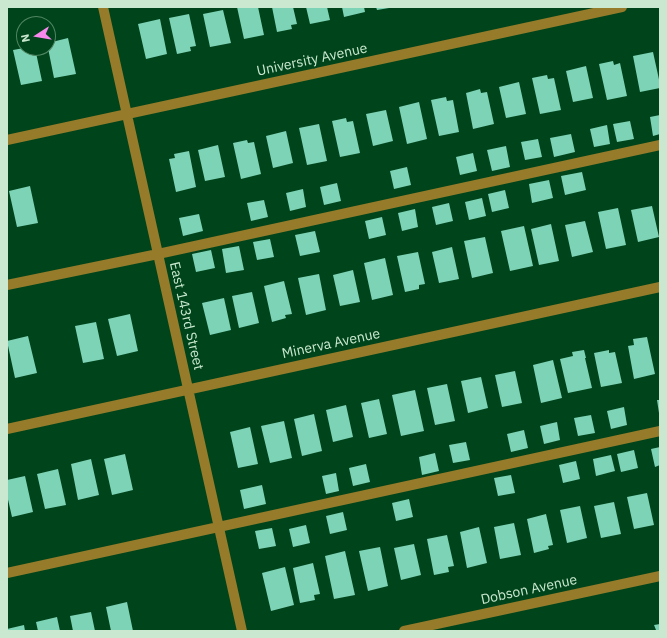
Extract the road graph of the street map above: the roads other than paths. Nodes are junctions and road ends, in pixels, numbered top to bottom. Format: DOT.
graph roads {
  1 [pos="103,7"];
  2 [pos="622,7"];
  3 [pos="126,114"];
  4 [pos="7,140"];
  5 [pos="660,145"];
  6 [pos="158,254"];
  7 [pos="7,285"];
  8 [pos="660,287"];
  9 [pos="188,389"];
  10 [pos="7,429"];
  11 [pos="660,431"];
  12 [pos="218,526"];
  13 [pos="7,572"];
  14 [pos="660,576"];
  15 [pos="242,631"];
  16 [pos="404,631"];
  1 -- 3 [label="street, East 143rd Street"];
  2 -- 3 [label="street, University Avenue"];
  3 -- 4 [label="street, University Avenue"];
  3 -- 6 [label="street, East 143rd Street"];
  5 -- 6 [label="street"];
  6 -- 7 [label="street"];
  6 -- 9 [label="street, East 143rd Street"];
  8 -- 9 [label="street, Minerva Avenue"];
  9 -- 10 [label="street, Minerva Avenue"];
  9 -- 12 [label="street, East 143rd Street"];
  11 -- 12 [label="street"];
  12 -- 13 [label="street"];
  12 -- 15 [label="street, East 143rd Street"];
  14 -- 16 [label="street, Dobson Avenue"];
}
